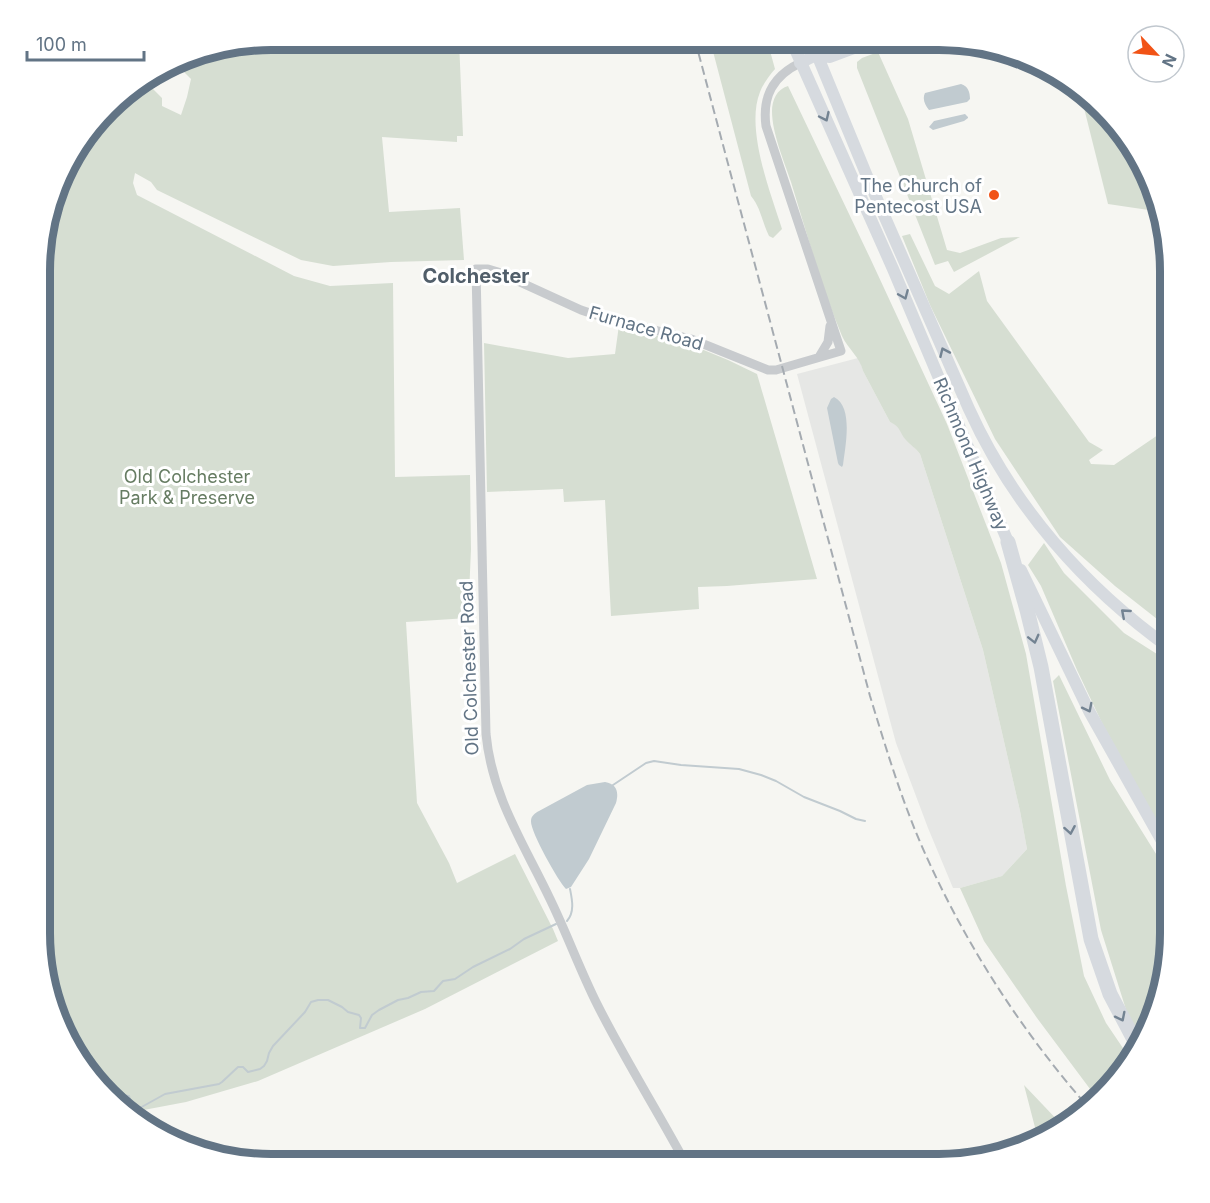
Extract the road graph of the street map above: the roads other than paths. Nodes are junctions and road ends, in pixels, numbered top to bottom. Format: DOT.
graph roads {
  1 [pos="795,50"];
  2 [pos="814,50"];
  3 [pos="820,50"];
  4 [pos="849,50"];
  5 [pos="816,55"];
  6 [pos="800,63"];
  7 [pos="476,269"];
  8 [pos="828,315"];
  9 [pos="819,357"];
  10 [pos="1008,542"];
  11 [pos="1160,641"];
  12 [pos="1160,839"];
  13 [pos="1133,1038"];
  14 [pos="680,1154"];
  1 -- 6 [label="main road, Richmond Highway"];
  2 -- 5 [label="main road, Richmond Highway"];
  3 -- 5 [label="main road, Furnace Road"];
  4 -- 5 [label="main road, Furnace Road"];
  5 -- 6 [label="main road, Furnace Road"];
  11 -- 5 [label="main road, Richmond Highway, one-way"];
  6 -- 8 [label="street, Furnace Road"];
  6 -- 10 [label="main road, Richmond Highway, one-way"];
  7 -- 9 [label="street, Furnace Road"];
  7 -- 14 [label="street, Old Colchester Road"];
  8 -- 9 [label="street, Furnace Road"];
  8 -- 9 [label="street, Furnace Road"];
  10 -- 12 [label="main road, Richmond Highway, one-way"];
  10 -- 13 [label="highway, one-way"];
}
